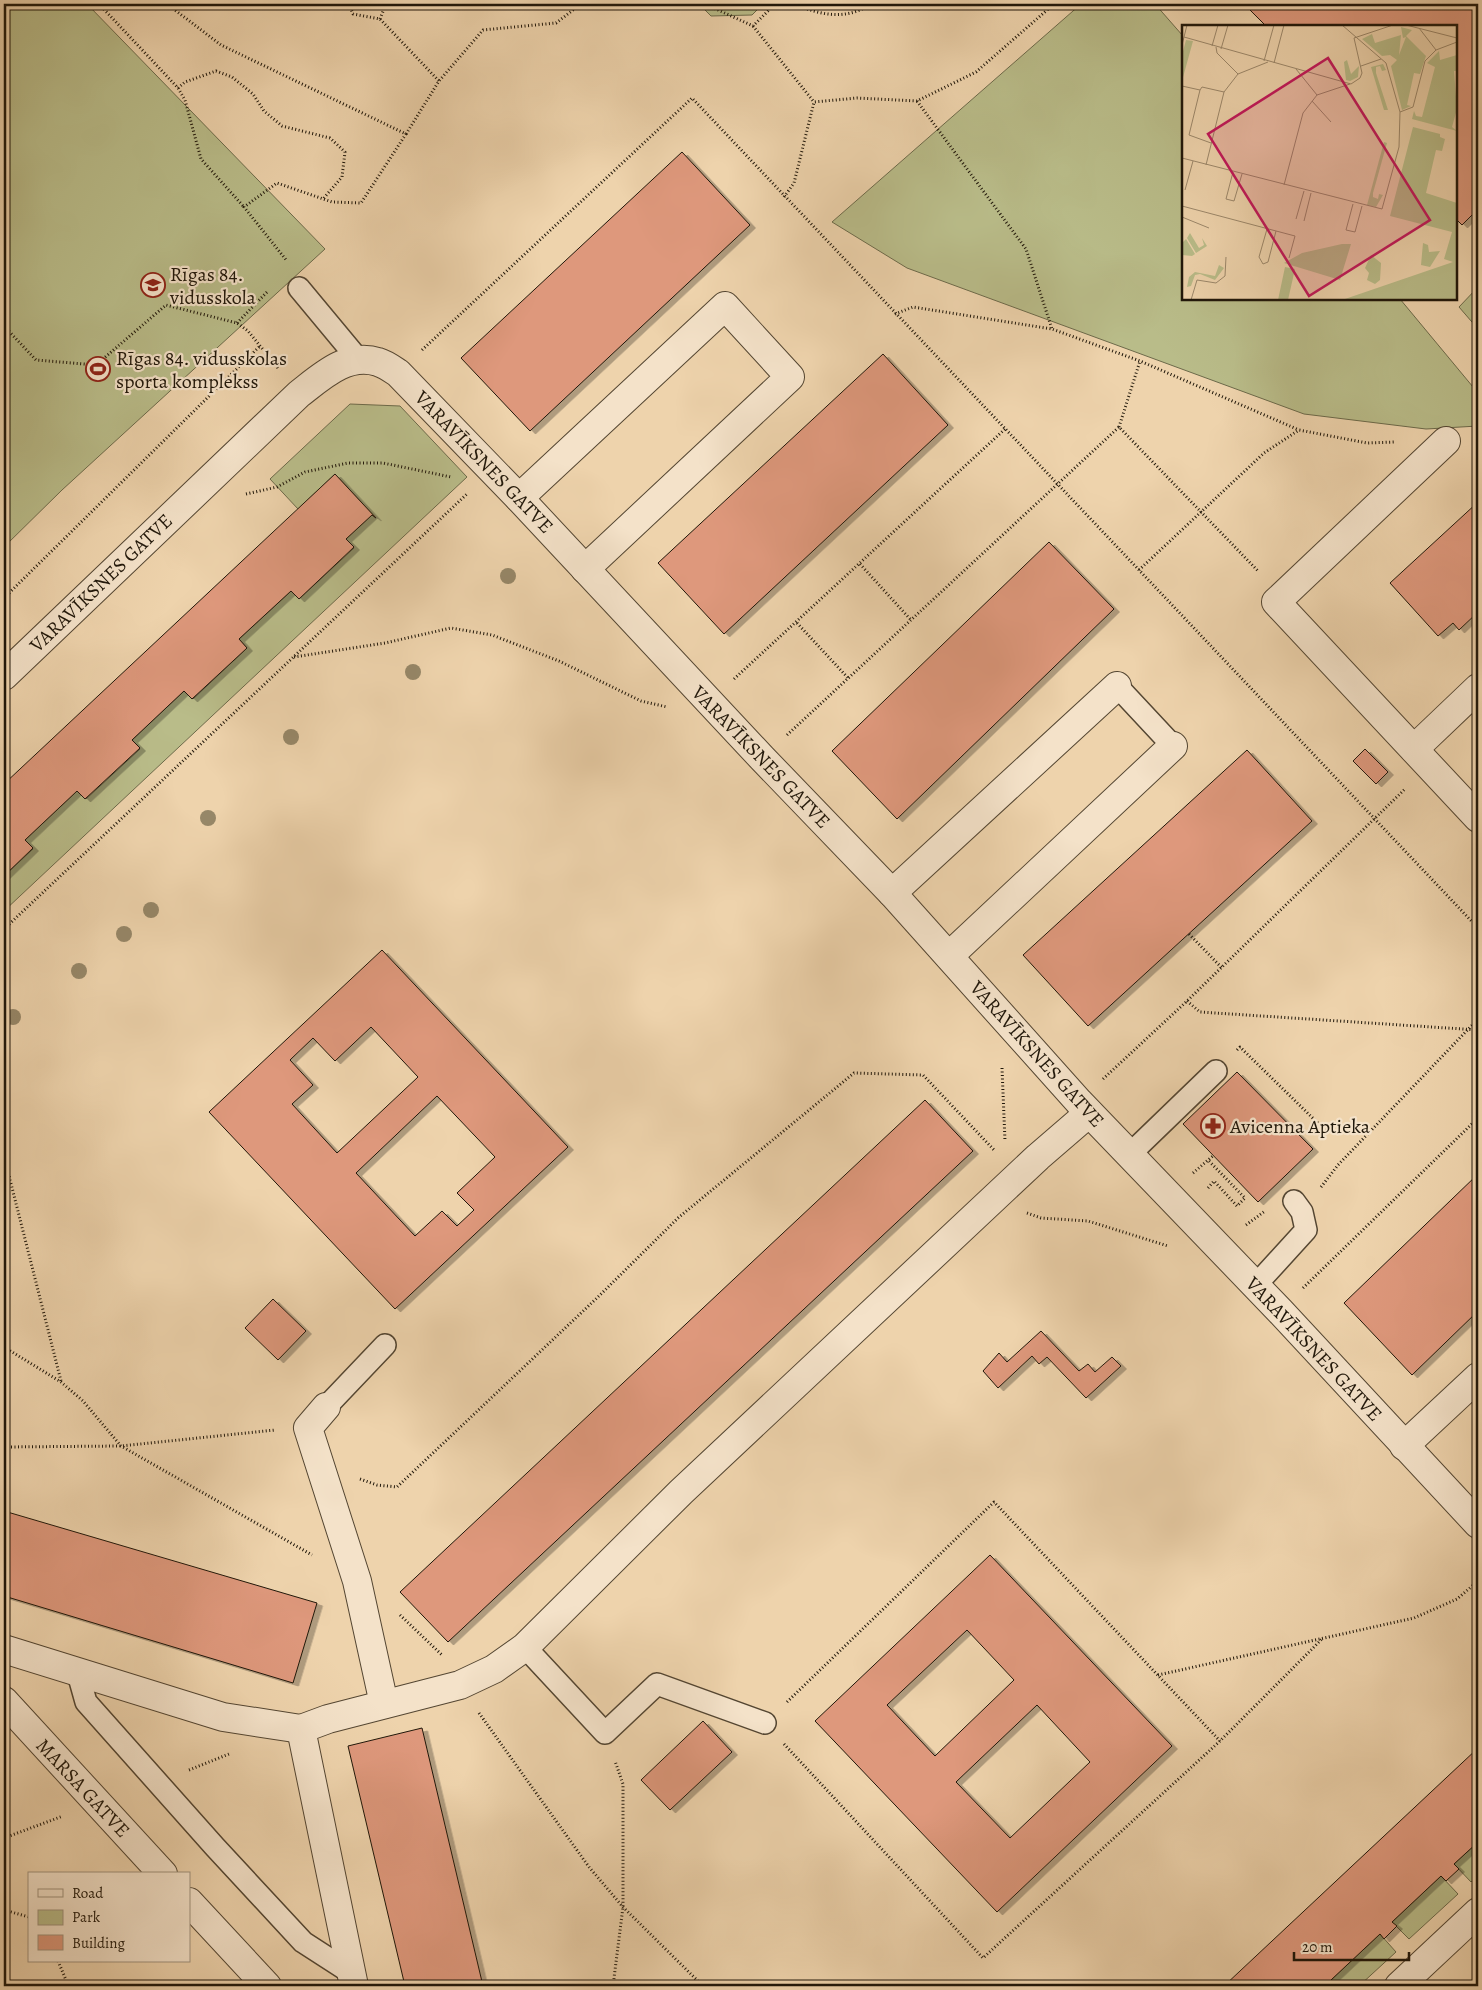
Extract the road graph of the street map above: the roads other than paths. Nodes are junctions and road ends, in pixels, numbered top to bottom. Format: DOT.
graph roads {
  1 [pos="298,288"];
  2 [pos="358,359"];
  3 [pos="1446,441"];
  4 [pos="519,498"];
  5 [pos="584,569"];
  6 [pos="4,676"];
  7 [pos="1117,686"];
  8 [pos="1478,688"];
  9 [pos="1173,746"];
  10 [pos="1414,749"];
  11 [pos="1478,818"];
  12 [pos="892,893"];
  13 [pos="948,956"];
  14 [pos="1216,1071"];
  15 [pos="1084,1107"];
  16 [pos="1129,1155"];
  17 [pos="1298,1206"];
  18 [pos="1255,1286"];
  19 [pos="385,1345"];
  20 [pos="1478,1377"];
  21 [pos="326,1407"];
  22 [pos="1404,1446"];
  23 [pos="1474,1512"];
  24 [pos="526,1647"];
  25 [pos="4,1649"];
  26 [pos="77,1670"];
  27 [pos="4,1701"];
  28 [pos="384,1704"];
  29 [pos="765,1724"];
  30 [pos="301,1729"];
  31 [pos="161,1872"];
  32 [pos="190,1903"];
  33 [pos="1478,1912"];
  34 [pos="352,1980"];
  35 [pos="267,1986"];
  36 [pos="1399,1986"];
  1 -- 2 [label="lane"];
  2 -- 4 [label="street, VARAVĪKSNES GATVE"];
  2 -- 6 [label="street, VARAVĪKSNES GATVE"];
  3 -- 10 [label="street"];
  4 -- 5 [label="street, VARAVĪKSNES GATVE"];
  4 -- 5 [label="street"];
  5 -- 12 [label="street, VARAVĪKSNES GATVE"];
  7 -- 9 [label="lane"];
  7 -- 12 [label="street"];
  8 -- 10 [label="street"];
  9 -- 13 [label="street"];
  10 -- 11 [label="street"];
  12 -- 13 [label="street, VARAVĪKSNES GATVE"];
  13 -- 15 [label="street, VARAVĪKSNES GATVE"];
  14 -- 16 [label="lane"];
  15 -- 16 [label="street, VARAVĪKSNES GATVE"];
  15 -- 24 [label="street"];
  16 -- 18 [label="street, VARAVĪKSNES GATVE"];
  17 -- 18 [label="lane"];
  18 -- 22 [label="street, VARAVĪKSNES GATVE"];
  19 -- 21 [label="lane"];
  20 -- 22 [label="street"];
  21 -- 28 [label="street"];
  22 -- 23 [label="street, VARAVĪKSNES GATVE"];
  24 -- 28 [label="street"];
  24 -- 29 [label="lane"];
  25 -- 26 [label="street"];
  26 -- 30 [label="street"];
  26 -- 34 [label="lane"];
  27 -- 31 [label="street, MARSA GATVE"];
  28 -- 30 [label="street"];
  30 -- 34 [label="street"];
  32 -- 35 [label="street"];
  33 -- 36 [label="street"];
}
